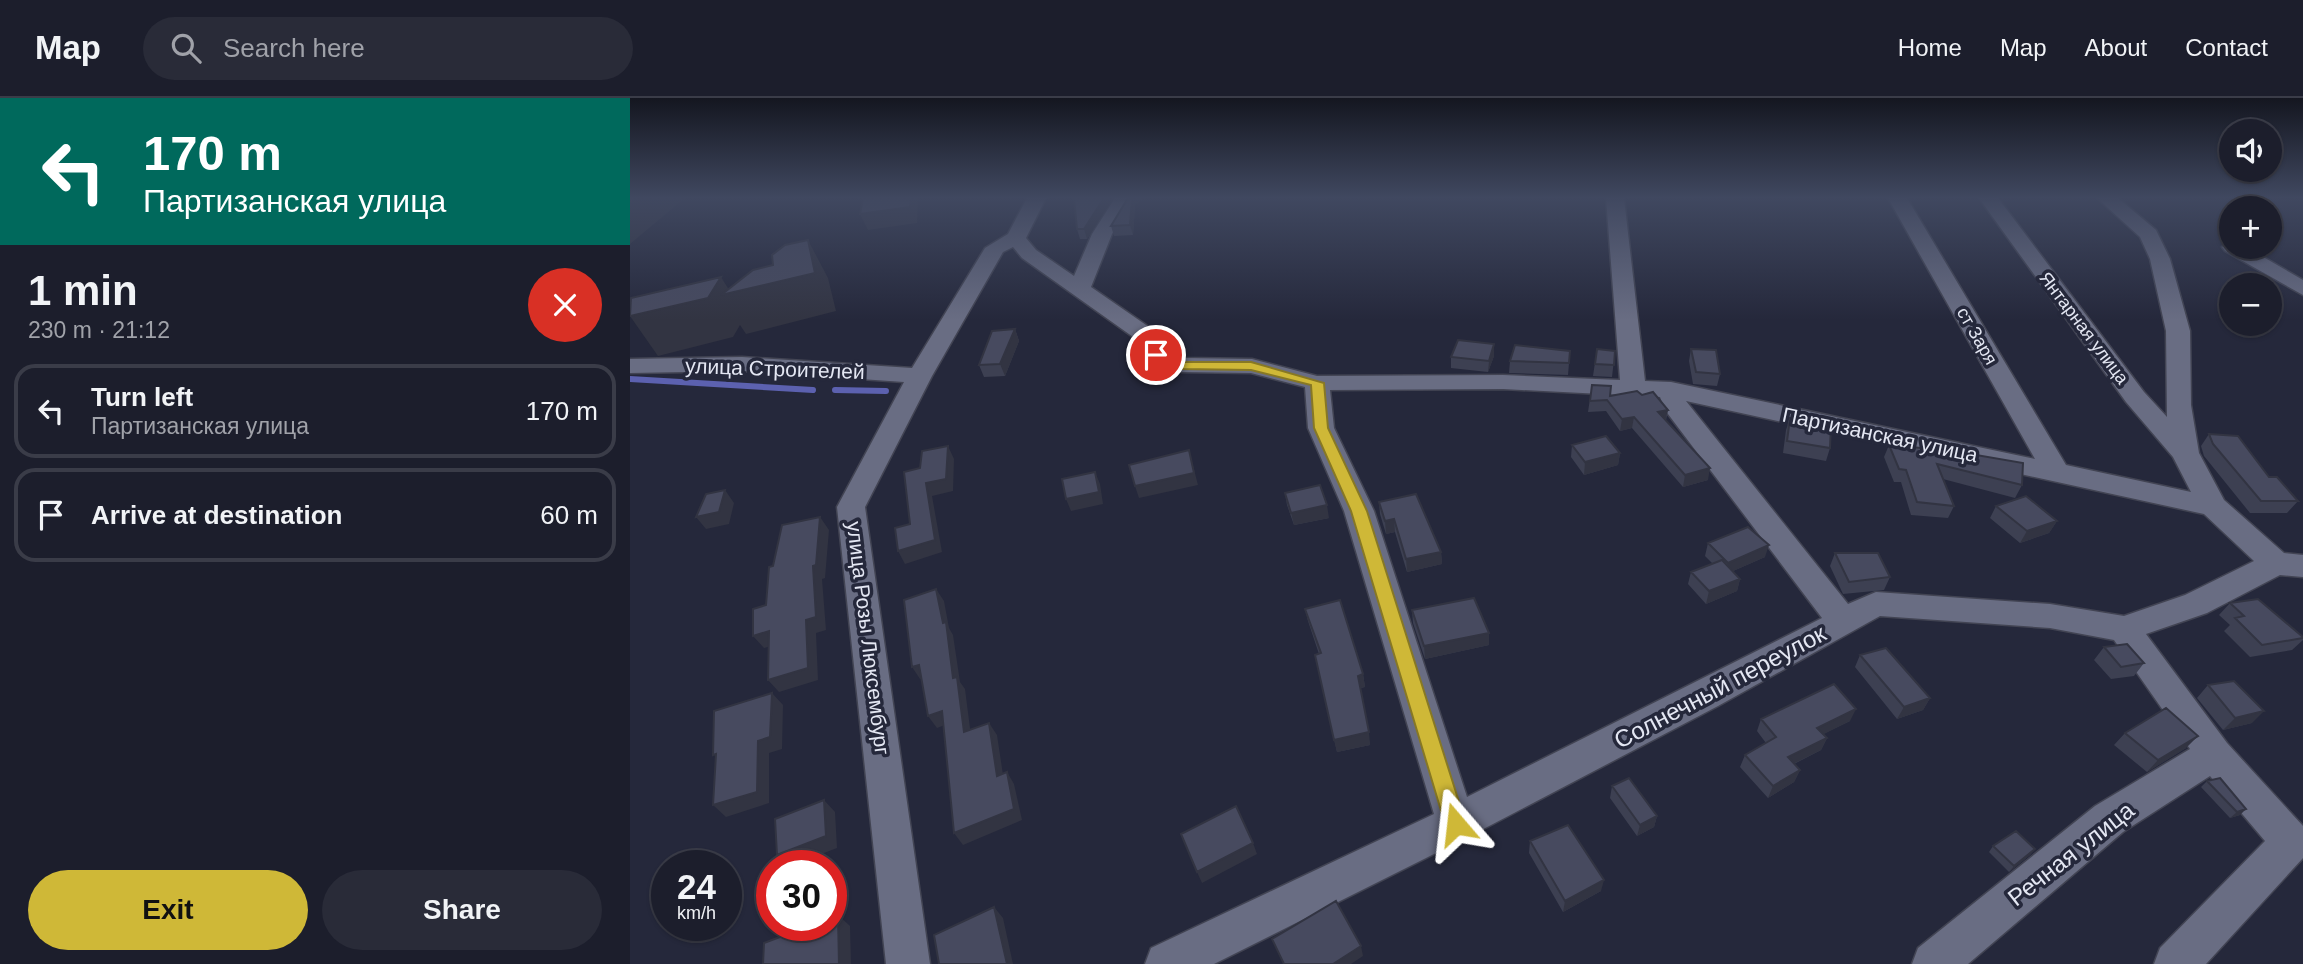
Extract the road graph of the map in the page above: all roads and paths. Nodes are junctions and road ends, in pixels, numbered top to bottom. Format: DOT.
graph roads {
  1 [pos="1016,238"];
  2 [pos="1100,238"];
  3 [pos="1619,238"];
  4 [pos="1920,238"];
  5 [pos="2018,238"];
  6 [pos="2151,238"];
  7 [pos="2253,259"];
  8 [pos="1080,288"];
  9 [pos="2303,289"];
  10 [pos="630,366"];
  11 [pos="920,376"];
  12 [pos="1317,383"];
  13 [pos="1633,386"];
  14 [pos="1671,390"];
  15 [pos="2185,453"];
  16 [pos="2057,474"];
  17 [pos="2213,506"];
  18 [pos="2290,565"];
  19 [pos="1843,622"];
  20 [pos="2123,629"];
  21 [pos="2214,754"];
  22 [pos="1456,824"];
  23 [pos="1227,951"];
  24 [pos="908,964"];
  25 [pos="1167,964"];
  26 [pos="1934,964"];
  27 [pos="2176,964"];
  1 -- 8 [label="street, Партизанская улица"];
  1 -- 11 [label="street, улица Розы Люксембург"];
  2 -- 8 [label="street"];
  3 -- 13 [label="street"];
  4 -- 16 [label="street, ст Заря"];
  5 -- 15 [label="street, Янтарная улица"];
  6 -- 15 [label="street"];
  7 -- 9 [label="street"];
  8 -- 12 [label="street, Партизанская улица"];
  10 -- 11 [label="street, улица Строителей"];
  11 -- 24 [label="street, улица Розы Люксембург"];
  12 -- 13 [label="street, Партизанская улица"];
  12 -- 22 [label="street"];
  13 -- 14 [label="street, Партизанская улица"];
  14 -- 16 [label="street, Партизанская улица"];
  14 -- 19 [label="street"];
  15 -- 17 [label="street"];
  16 -- 17 [label="street, Партизанская улица"];
  17 -- 18 [label="street"];
  18 -- 20 [label="street, Солнечный переулок"];
  19 -- 20 [label="street, Солнечный переулок"];
  19 -- 22 [label="street, Солнечный переулок"];
  20 -- 21 [label="street"];
  21 -- 26 [label="street, Речная улица"];
  21 -- 27 [label="street"];
  22 -- 23 [label="street, Солнечный переулок"];
  23 -- 25 [label="street, Солнечный переулок"];
}
